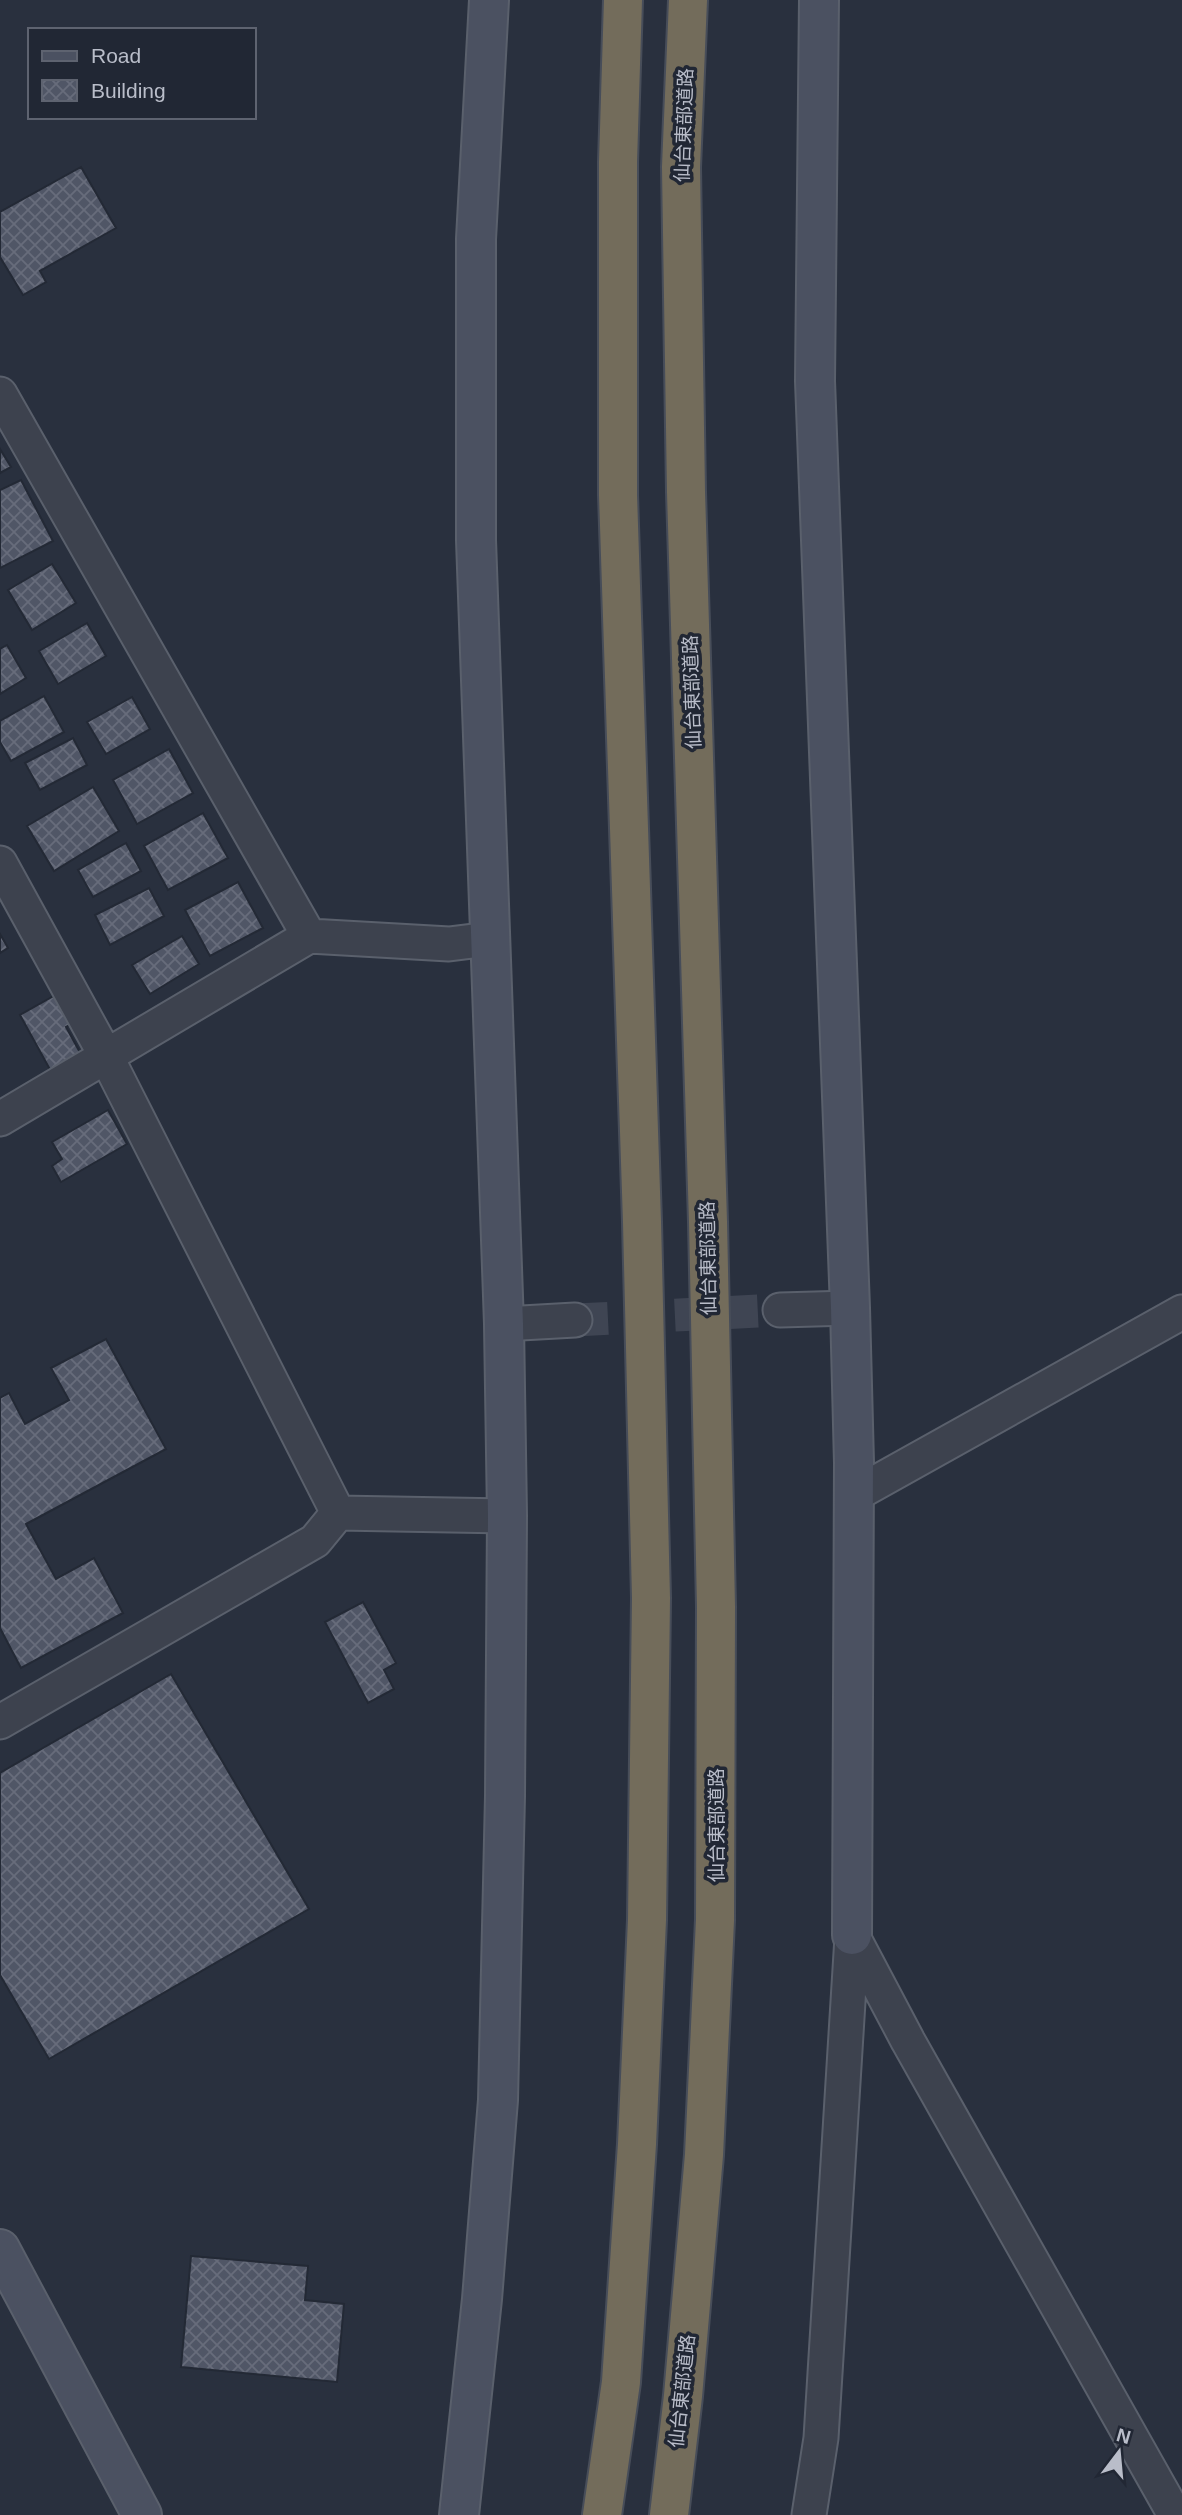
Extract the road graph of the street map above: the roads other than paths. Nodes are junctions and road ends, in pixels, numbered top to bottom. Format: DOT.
graph roads {
  1 [pos="489,0"];
  2 [pos="623,0"];
  3 [pos="688,0"];
  4 [pos="818,0"];
  5 [pos="0,394"];
  6 [pos="0,863"];
  7 [pos="309,936"];
  8 [pos="489,939"];
  9 [pos="106,1056"];
  10 [pos="0,1119"];
  11 [pos="850,1308"];
  12 [pos="780,1310"];
  13 [pos="1182,1312"];
  14 [pos="575,1320"];
  15 [pos="504,1324"];
  16 [pos="854,1495"];
  17 [pos="338,1513"];
  18 [pos="507,1516"];
  19 [pos="0,1722"];
  20 [pos="852,1935"];
  21 [pos="0,2249"];
  22 [pos="142,2515"];
  23 [pos="459,2515"];
  24 [pos="602,2515"];
  25 [pos="669,2515"];
  26 [pos="809,2515"];
  27 [pos="1175,2515"];
  1 -- 8 [label="street"];
  2 -- 24 [label="highway"];
  3 -- 25 [label="highway, 仙台東部道路"];
  4 -- 11 [label="street"];
  5 -- 7 [label="street"];
  6 -- 9 [label="street"];
  7 -- 8 [label="street"];
  7 -- 9 [label="street"];
  8 -- 15 [label="street"];
  9 -- 10 [label="street"];
  9 -- 17 [label="street"];
  11 -- 12 [label="street"];
  11 -- 16 [label="street"];
  13 -- 16 [label="street"];
  14 -- 15 [label="street"];
  15 -- 18 [label="street"];
  16 -- 20 [label="street"];
  17 -- 18 [label="street"];
  17 -- 19 [label="street"];
  18 -- 23 [label="street"];
  20 -- 26 [label="street"];
  20 -- 27 [label="street"];
  21 -- 22 [label="street"];
}
